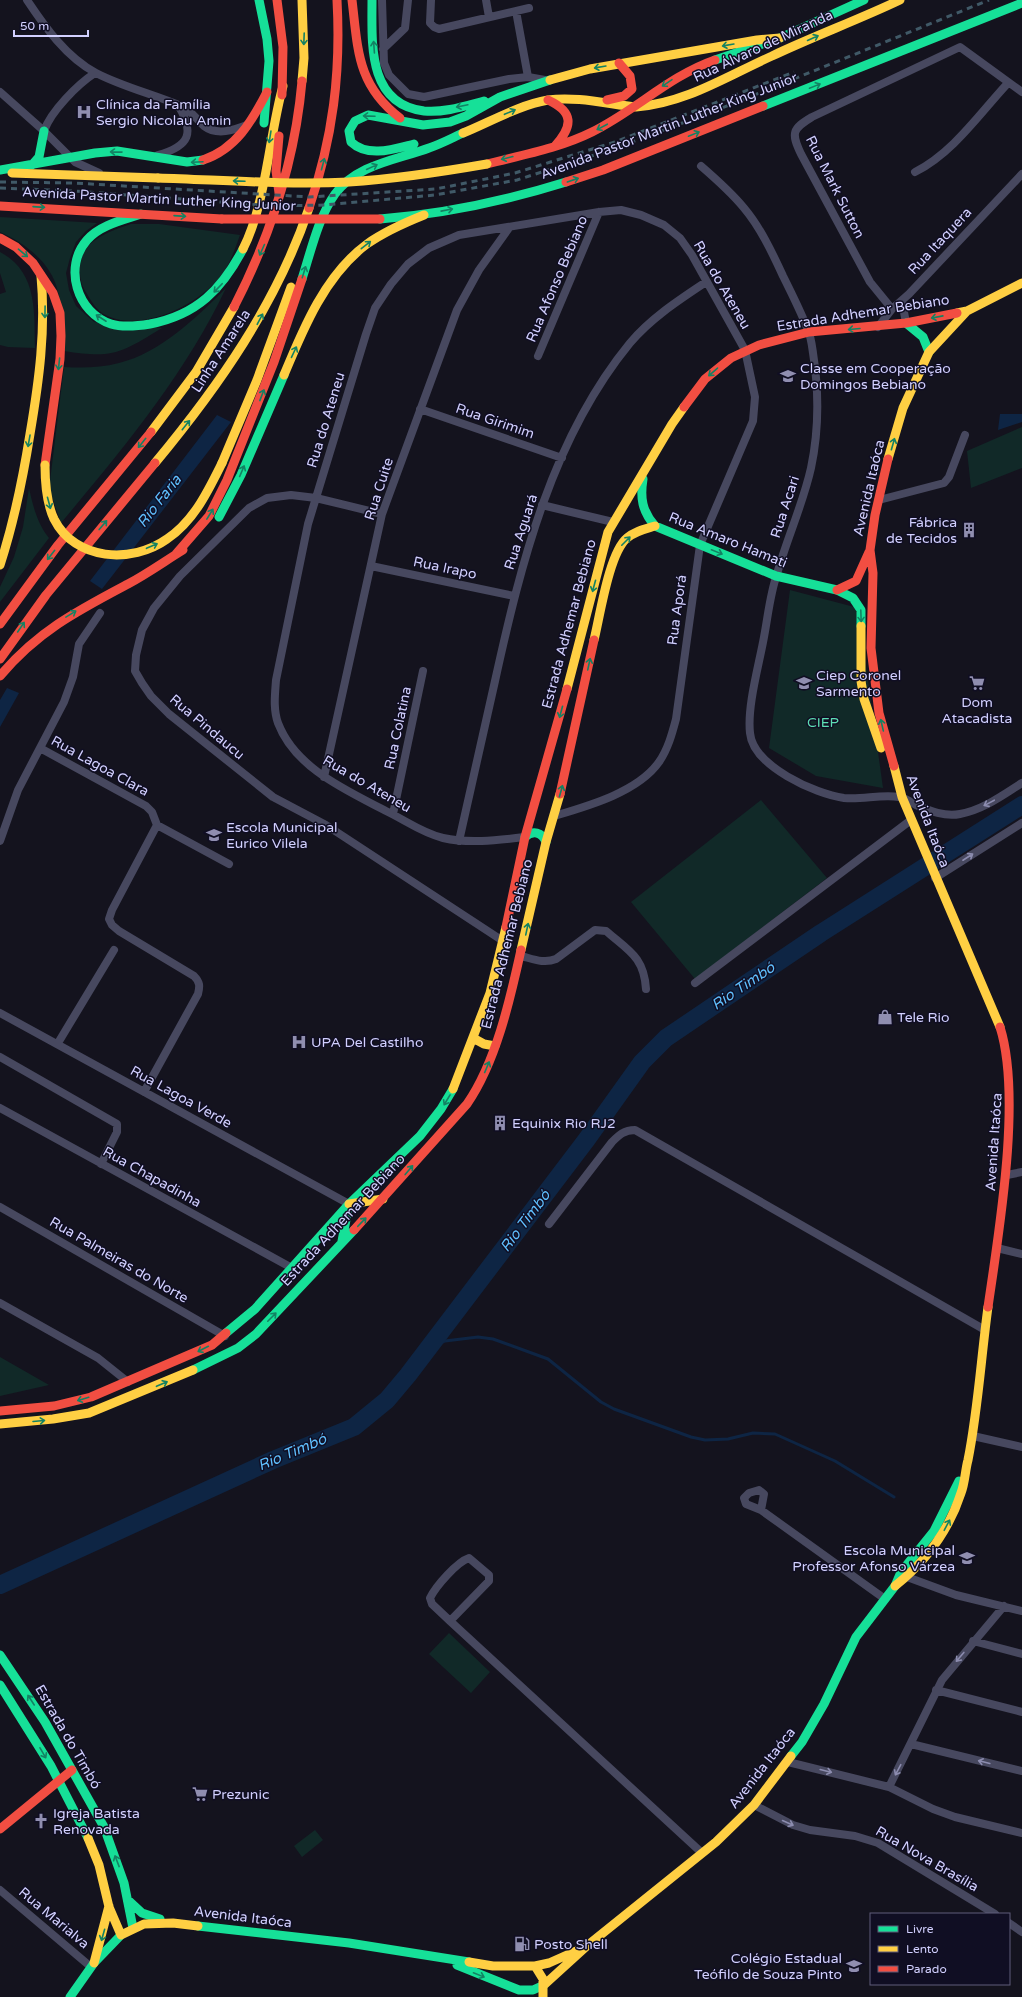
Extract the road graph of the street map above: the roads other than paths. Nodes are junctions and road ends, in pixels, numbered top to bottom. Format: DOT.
graph roads {
  1 [pos="27,0"];
  2 [pos="259,0"];
  3 [pos="277,0"];
  4 [pos="302,0"];
  5 [pos="337,0"];
  6 [pos="352,0"];
  7 [pos="372,0"];
  8 [pos="382,0"];
  9 [pos="408,0"];
  10 [pos="431,0"];
  11 [pos="486,0"];
  12 [pos="864,0"];
  13 [pos="900,0"];
  14 [pos="1022,3"];
  15 [pos="529,8"];
  16 [pos="516,10"];
  17 [pos="489,17"];
  18 [pos="780,38"];
  19 [pos="383,49"];
  20 [pos="619,63"];
  21 [pos="95,73"];
  22 [pos="528,77"];
  23 [pos="548,80"];
  24 [pos="1008,83"];
  25 [pos="283,86"];
  26 [pos="269,87"];
  27 [pos="0,92"];
  28 [pos="1022,92"];
  29 [pos="500,97"];
  30 [pos="548,100"];
  31 [pos="597,101"];
  32 [pos="178,104"];
  33 [pos="636,107"];
  34 [pos="407,123"];
  35 [pos="247,125"];
  36 [pos="44,131"];
  37 [pos="262,132"];
  38 [pos="462,133"];
  39 [pos="555,146"];
  40 [pos="155,156"];
  41 [pos="71,157"];
  42 [pos="258,162"];
  43 [pos="32,165"];
  44 [pos="701,166"];
  45 [pos="0,171"];
  46 [pos="915,172"];
  47 [pos="1022,174"];
  48 [pos="104,175"];
  49 [pos="281,201"];
  50 [pos="313,202"];
  51 [pos="0,206"];
  52 [pos="599,212"];
  53 [pos="141,214"];
  54 [pos="424,215"];
  55 [pos="255,217"];
  56 [pos="509,228"];
  57 [pos="0,238"];
  58 [pos="41,273"];
  59 [pos="706,282"];
  60 [pos="1022,283"];
  61 [pos="902,301"];
  62 [pos="892,309"];
  63 [pos="967,311"];
  64 [pos="906,323"];
  65 [pos="878,327"];
  66 [pos="809,332"];
  67 [pos="745,350"];
  68 [pos="929,352"];
  69 [pos="538,356"];
  70 [pos="420,409"];
  71 [pos="965,435"];
  72 [pos="562,458"];
  73 [pos="644,472"];
  74 [pos="316,498"];
  75 [pos="879,500"];
  76 [pos="542,505"];
  77 [pos="382,514"];
  78 [pos="613,522"];
  79 [pos="655,526"];
  80 [pos="700,545"];
  81 [pos="870,550"];
  82 [pos="176,554"];
  83 [pos="0,564"];
  84 [pos="371,566"];
  85 [pos="776,576"];
  86 [pos="837,590"];
  87 [pos="514,596"];
  88 [pos="100,613"];
  89 [pos="0,624"];
  90 [pos="0,659"];
  91 [pos="423,671"];
  92 [pos="0,676"];
  93 [pos="40,748"];
  94 [pos="891,762"];
  95 [pos="324,777"];
  96 [pos="1022,783"];
  97 [pos="902,797"];
  98 [pos="393,814"];
  99 [pos="554,816"];
  100 [pos="911,820"];
  101 [pos="1022,822"];
  102 [pos="157,825"];
  103 [pos="525,837"];
  104 [pos="0,841"];
  105 [pos="458,841"];
  106 [pos="546,842"];
  107 [pos="229,864"];
  108 [pos="934,874"];
  109 [pos="503,940"];
  110 [pos="114,950"];
  111 [pos="521,956"];
  112 [pos="695,983"];
  113 [pos="646,989"];
  114 [pos="0,1013"];
  115 [pos="473,1038"];
  116 [pos="58,1043"];
  117 [pos="495,1046"];
  118 [pos="0,1057"];
  119 [pos="144,1092"];
  120 [pos="0,1108"];
  121 [pos="101,1164"];
  122 [pos="1022,1172"];
  123 [pos="1007,1175"];
  124 [pos="383,1199"];
  125 [pos="349,1204"];
  126 [pos="0,1207"];
  127 [pos="549,1224"];
  128 [pos="342,1242"];
  129 [pos="997,1248"];
  130 [pos="1022,1254"];
  131 [pos="292,1268"];
  132 [pos="0,1303"];
  133 [pos="985,1330"];
  134 [pos="225,1336"];
  135 [pos="128,1382"];
  136 [pos="0,1411"];
  137 [pos="0,1424"];
  138 [pos="973,1436"];
  139 [pos="1022,1447"];
  140 [pos="965,1472"];
  141 [pos="761,1510"];
  142 [pos="908,1577"];
  143 [pos="895,1586"];
  144 [pos="885,1598"];
  145 [pos="1004,1606"];
  146 [pos="1022,1611"];
  147 [pos="450,1621"];
  148 [pos="973,1641"];
  149 [pos="1022,1654"];
  150 [pos="0,1655"];
  151 [pos="0,1685"];
  152 [pos="936,1690"];
  153 [pos="1022,1712"];
  154 [pos="911,1744"];
  155 [pos="788,1762"];
  156 [pos="72,1770"];
  157 [pos="1022,1771"];
  158 [pos="58,1780"];
  159 [pos="889,1786"];
  160 [pos="754,1805"];
  161 [pos="0,1829"];
  162 [pos="1022,1833"];
  163 [pos="702,1853"];
  164 [pos="0,1890"];
  165 [pos="127,1899"];
  166 [pos="109,1906"];
  167 [pos="993,1913"];
  168 [pos="173,1923"];
  169 [pos="1010,1924"];
  170 [pos="133,1928"];
  171 [pos="1022,1932"];
  172 [pos="121,1935"];
  173 [pos="588,1945"];
  174 [pos="444,1959"];
  175 [pos="93,1965"];
  176 [pos="535,1966"];
  177 [pos="519,1973"];
  178 [pos="544,1985"];
  179 [pos="519,1993"];
  180 [pos="70,1997"];
  181 [pos="543,1997"];
  1 -- 21 [label="street"];
  2 -- 26 [label="main road"];
  3 -- 25 [label="main road"];
  4 -- 49 [label="main road, Linha Amarela, one-way"];
  50 -- 5 [label="main road, Linha Amarela, one-way"];
  6 -- 34 [label="main road"];
  29 -- 7 [label="main road, one-way"];
  8 -- 19 [label="street"];
  9 -- 19 [label="street"];
  10 -- 17 [label="street"];
  11 -- 17 [label="street"];
  12 -- 18 [label="main road, Avenida Pastor Martin Luther King Junior"];
  33 -- 13 [label="main road, Rua Álvaro de Miranda, one-way"];
  54 -- 14 [label="main road, Avenida Pastor Martin Luther King Junior, one-way"];
  15 -- 16 [label="street"];
  16 -- 17 [label="street"];
  16 -- 22 [label="street"];
  18 -- 20 [label="main road, one-way"];
  18 -- 33 [label="main road, Avenida Pastor Martin Luther King Junior, one-way"];
  19 -- 22 [label="street"];
  20 -- 23 [label="main road, one-way"];
  20 -- 31 [label="main road"];
  21 -- 32 [label="street"];
  21 -- 36 [label="street"];
  22 -- 23 [label="street"];
  23 -- 29 [label="main road"];
  24 -- 28 [label="street"];
  24 -- 46 [label="street"];
  24 -- 62 [label="street, Rua Mark Sutton"];
  25 -- 49 [label="main road"];
  25 -- 55 [label="main road, one-way"];
  26 -- 35 [label="main road"];
  26 -- 37 [label="main road"];
  27 -- 36 [label="street"];
  29 -- 34 [label="main road"];
  30 -- 31 [label="main road"];
  38 -- 30 [label="main road, one-way"];
  30 -- 39 [label="main road"];
  31 -- 33 [label="main road"];
  32 -- 35 [label="street"];
  32 -- 40 [label="street"];
  33 -- 39 [label="main road, Avenida Pastor Martin Luther King Junior, one-way"];
  34 -- 38 [label="main road, one-way"];
  35 -- 40 [label="main road, one-way"];
  36 -- 41 [label="street"];
  36 -- 43 [label="main road"];
  82 -- 38 [label="main road, one-way"];
  39 -- 48 [label="main road, Avenida Pastor Martin Luther King Junior, one-way, bridge"];
  40 -- 41 [label="main road, one-way"];
  41 -- 43 [label="main road"];
  41 -- 48 [label="street"];
  42 -- 55 [label="main road"];
  43 -- 45 [label="main road"];
  44 -- 66 [label="street, Rua Acari"];
  45 -- 48 [label="main road, Avenida Pastor Martin Luther King Junior"];
  47 -- 61 [label="street, Rua Itaquera"];
  49 -- 89 [label="main road, Linha Amarela, one-way"];
  58 -- 50 [label="main road, one-way, bridge"];
  90 -- 50 [label="main road, Linha Amarela, one-way"];
  51 -- 53 [label="main road, Avenida Pastor Martin Luther King Junior, one-way"];
  52 -- 56 [label="street, Rua do Ateneu"];
  52 -- 59 [label="street, Rua do Ateneu"];
  52 -- 69 [label="street, Rua Afonso Bebiano"];
  53 -- 54 [label="main road, Avenida Pastor Martin Luther King Junior, one-way, bridge"];
  55 -- 53 [label="main road, one-way"];
  82 -- 54 [label="main road, one-way"];
  56 -- 70 [label="street, Rua Cuite"];
  56 -- 74 [label="street, Rua do Ateneu"];
  57 -- 58 [label="main road, one-way"];
  58 -- 83 [label="main road, one-way"];
  59 -- 67 [label="street, Rua do Ateneu"];
  59 -- 72 [label="street, Rua Aguará"];
  60 -- 63 [label="main road, Estrada Adhemar Bebiano"];
  61 -- 62 [label="street, Rua Itaquera"];
  61 -- 64 [label="street"];
  62 -- 65 [label="street, Rua Itaquera"];
  63 -- 64 [label="main road, Estrada Adhemar Bebiano, one-way"];
  63 -- 68 [label="main road, Avenida Itaóca"];
  64 -- 65 [label="main road, Estrada Adhemar Bebiano"];
  64 -- 68 [label="main road"];
  65 -- 66 [label="main road, Estrada Adhemar Bebiano, one-way"];
  66 -- 67 [label="main road, Estrada Adhemar Bebiano"];
  66 -- 85 [label="street, Rua Acari"];
  67 -- 73 [label="main road, Estrada Adhemar Bebiano, one-way"];
  67 -- 80 [label="street, Rua Aporá"];
  75 -- 68 [label="main road, Avenida Itaóca, one-way"];
  70 -- 72 [label="street, Rua Girimim"];
  70 -- 77 [label="street, Rua Cuite"];
  71 -- 75 [label="street"];
  72 -- 76 [label="street, Rua Aguará"];
  73 -- 78 [label="main road, Estrada Adhemar Bebiano"];
  73 -- 79 [label="main road, Estrada Adhemar Bebiano"];
  74 -- 77 [label="street, Rua Pindaucu"];
  74 -- 95 [label="street, Rua do Ateneu"];
  74 -- 109 [label="street, Rua Pindaucu"];
  75 -- 81 [label="main road, Avenida Itaóca"];
  76 -- 78 [label="street"];
  76 -- 87 [label="street, Rua Aguará"];
  77 -- 84 [label="street, Rua Cuite"];
  78 -- 103 [label="main road, Estrada Adhemar Bebiano, one-way"];
  79 -- 80 [label="main road, Rua Amaro Hamati"];
  99 -- 79 [label="main road, Estrada Adhemar Bebiano, one-way"];
  80 -- 85 [label="main road, Rua Amaro Hamati, one-way"];
  80 -- 99 [label="street, Rua Aporá"];
  81 -- 86 [label="main road"];
  94 -- 81 [label="main road, Avenida Itaóca, one-way"];
  92 -- 82 [label="main road, one-way"];
  84 -- 87 [label="street, Rua Irapo"];
  84 -- 95 [label="street, Rua Cuite"];
  85 -- 86 [label="main road, Rua Amaro Hamati"];
  85 -- 97 [label="street, Rua Acari"];
  86 -- 94 [label="main road, Avenida Itaóca, one-way"];
  87 -- 105 [label="street, Rua Aguará"];
  88 -- 93 [label="street"];
  91 -- 98 [label="street, Rua Colatina"];
  93 -- 102 [label="street, Rua Lagoa Clara"];
  93 -- 104 [label="street"];
  94 -- 97 [label="main road, Avenida Itaóca"];
  95 -- 98 [label="street, Rua do Ateneu"];
  96 -- 97 [label="street, one-way"];
  97 -- 100 [label="main road, Avenida Itaóca"];
  98 -- 105 [label="street, Rua do Ateneu"];
  99 -- 106 [label="main road, Estrada Adhemar Bebiano"];
  100 -- 108 [label="main road, Avenida Itaóca"];
  100 -- 112 [label="street"];
  108 -- 101 [label="street, one-way"];
  102 -- 107 [label="street"];
  102 -- 119 [label="street"];
  103 -- 105 [label="street, Rua do Ateneu"];
  103 -- 106 [label="main road"];
  103 -- 109 [label="main road, Estrada Adhemar Bebiano"];
  111 -- 106 [label="main road, Estrada Adhemar Bebiano, one-way"];
  108 -- 123 [label="main road, Avenida Itaóca"];
  109 -- 115 [label="main road, Estrada Adhemar Bebiano"];
  110 -- 116 [label="street"];
  111 -- 113 [label="street"];
  111 -- 117 [label="main road, Estrada Adhemar Bebiano"];
  114 -- 116 [label="street, Rua Lagoa Verde"];
  115 -- 117 [label="main road"];
  115 -- 125 [label="main road, Estrada Adhemar Bebiano, one-way"];
  116 -- 119 [label="street, Rua Lagoa Verde"];
  124 -- 117 [label="main road, Estrada Adhemar Bebiano, one-way"];
  118 -- 121 [label="street"];
  119 -- 125 [label="street, Rua Lagoa Verde"];
  120 -- 121 [label="street, Rua Chapadinha"];
  121 -- 131 [label="street, Rua Chapadinha"];
  122 -- 123 [label="street"];
  123 -- 129 [label="main road, Avenida Itaóca"];
  124 -- 125 [label="main road"];
  128 -- 124 [label="main road, Estrada Adhemar Bebiano, one-way"];
  125 -- 128 [label="main road"];
  125 -- 131 [label="main road, Estrada Adhemar Bebiano"];
  126 -- 134 [label="street, Rua Palmeiras do Norte"];
  127 -- 133 [label="street"];
  137 -- 128 [label="main road, Estrada Adhemar Bebiano, one-way"];
  129 -- 130 [label="street"];
  129 -- 133 [label="main road, Avenida Itaóca"];
  131 -- 134 [label="main road, Estrada Adhemar Bebiano"];
  132 -- 135 [label="street"];
  133 -- 138 [label="main road, Avenida Itaóca"];
  134 -- 135 [label="main road, Estrada Adhemar Bebiano, one-way"];
  135 -- 136 [label="main road, Estrada Adhemar Bebiano, one-way"];
  138 -- 139 [label="street"];
  138 -- 140 [label="main road, Avenida Itaóca"];
  142 -- 140 [label="main road, Avenida Itaóca, one-way"];
  140 -- 143 [label="main road, Avenida Itaóca"];
  141 -- 144 [label="street"];
  142 -- 143 [label="main road, Avenida Itaóca"];
  142 -- 145 [label="street"];
  143 -- 144 [label="main road, Avenida Itaóca"];
  144 -- 155 [label="main road, Avenida Itaóca"];
  145 -- 146 [label="street"];
  145 -- 148 [label="street"];
  147 -- 147 [label="street"];
  147 -- 163 [label="street"];
  148 -- 149 [label="street"];
  148 -- 152 [label="street, one-way"];
  156 -- 150 [label="main road, Estrada do Timbó, one-way"];
  151 -- 158 [label="main road, Estrada do Timbó, one-way"];
  152 -- 153 [label="street"];
  152 -- 154 [label="street"];
  157 -- 154 [label="street, one-way"];
  154 -- 159 [label="street, one-way"];
  155 -- 159 [label="street, one-way"];
  155 -- 160 [label="main road, Avenida Itaóca"];
  156 -- 158 [label="main road"];
  165 -- 156 [label="main road, Estrada do Timbó, one-way"];
  158 -- 161 [label="main road"];
  158 -- 166 [label="main road, Estrada do Timbó"];
  159 -- 162 [label="street"];
  160 -- 163 [label="main road, Avenida Itaóca"];
  160 -- 167 [label="street, Rua Nova Brasília, one-way"];
  163 -- 173 [label="main road, Avenida Itaóca"];
  164 -- 175 [label="street, Rua Marialva"];
  165 -- 168 [label="main road"];
  165 -- 170 [label="main road, Estrada do Timbó"];
  166 -- 172 [label="main road, Estrada do Timbó"];
  166 -- 175 [label="main road, one-way"];
  168 -- 170 [label="main road, Avenida Itaóca"];
  168 -- 174 [label="main road, Avenida Itaóca"];
  169 -- 171 [label="street"];
  170 -- 172 [label="main road, Avenida Itaóca"];
  172 -- 175 [label="main road, Avenida Itaóca"];
  173 -- 176 [label="main road, Avenida Itaóca"];
  173 -- 178 [label="main road, Avenida Itaóca"];
  174 -- 177 [label="main road, Avenida Itaóca"];
  174 -- 179 [label="main road, Avenida Itaóca, one-way"];
  175 -- 180 [label="main road, Avenida Itaóca"];
  176 -- 177 [label="main road, Avenida Itaóca"];
  176 -- 178 [label="main road"];
  177 -- 179 [label="main road"];
  178 -- 179 [label="main road, Avenida Itaóca"];
  178 -- 181 [label="main road"];
}
